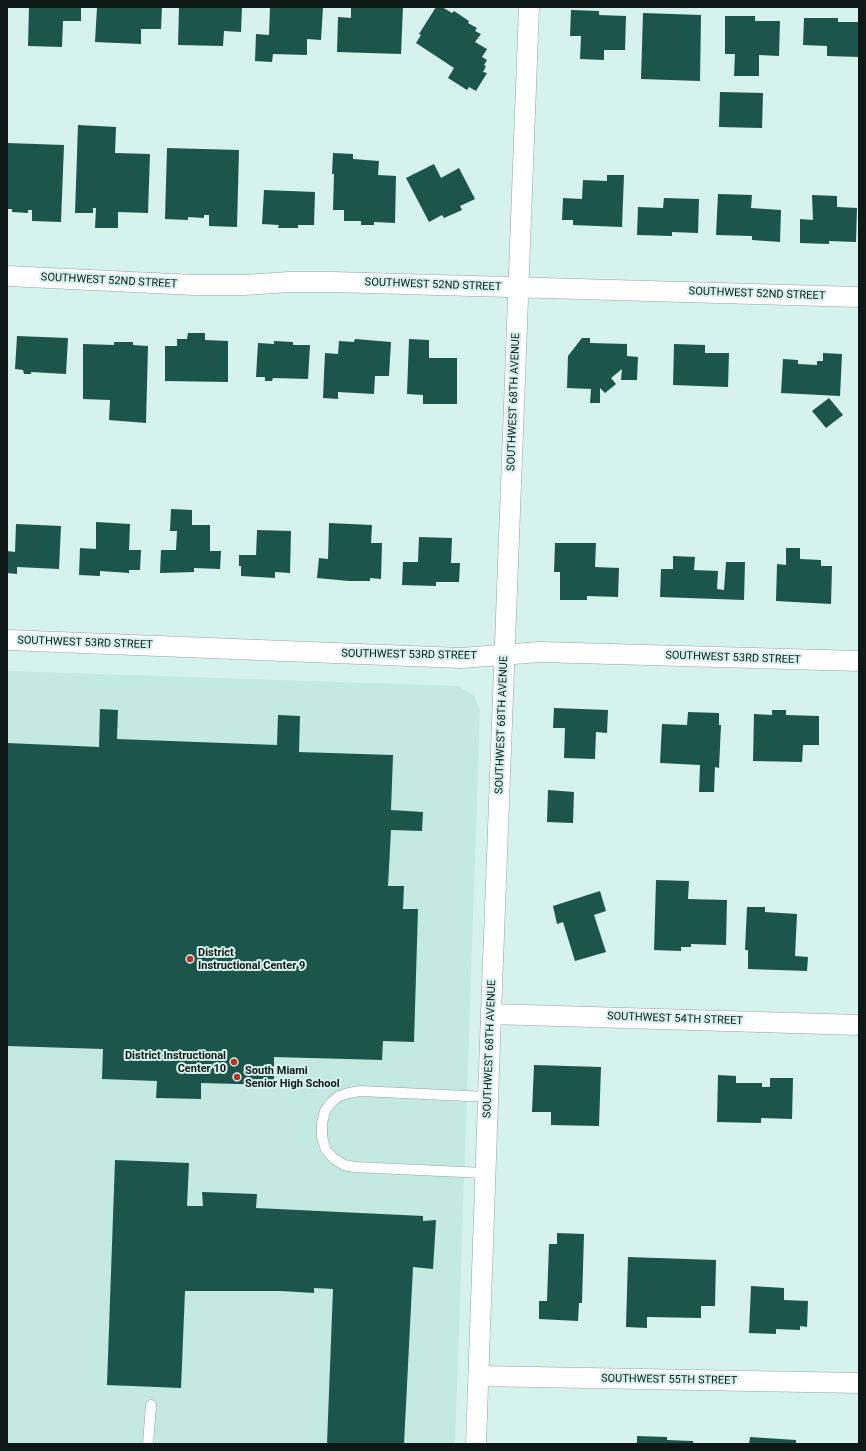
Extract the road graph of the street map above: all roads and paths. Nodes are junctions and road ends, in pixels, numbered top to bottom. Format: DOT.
graph roads {
  1 [pos="529,7"];
  2 [pos="7,276"];
  3 [pos="518,287"];
  4 [pos="859,297"];
  5 [pos="7,640"];
  6 [pos="505,655"];
  7 [pos="859,661"];
  8 [pos="491,1014"];
  9 [pos="859,1025"];
  10 [pos="488,1097"];
  11 [pos="485,1173"];
  12 [pos="478,1376"];
  13 [pos="859,1383"];
  14 [pos="151,1405"];
  15 [pos="148,1444"];
  16 [pos="476,1444"];
  1 -- 3 [label="street, SOUTHWEST 68TH AVENUE"];
  2 -- 3 [label="street, SOUTHWEST 52ND STREET"];
  3 -- 4 [label="street, SOUTHWEST 52ND STREET"];
  3 -- 6 [label="street, SOUTHWEST 68TH AVENUE"];
  5 -- 6 [label="street, SOUTHWEST 53RD STREET"];
  6 -- 7 [label="street, SOUTHWEST 53RD STREET"];
  6 -- 8 [label="street, SOUTHWEST 68TH AVENUE"];
  8 -- 9 [label="street, SOUTHWEST 54TH STREET"];
  8 -- 10 [label="street, SOUTHWEST 68TH AVENUE"];
  10 -- 11 [label="street, SOUTHWEST 68TH AVENUE"];
  10 -- 11 [label="lane"];
  11 -- 12 [label="street, SOUTHWEST 68TH AVENUE"];
  12 -- 13 [label="street, SOUTHWEST 55TH STREET"];
  12 -- 16 [label="street, SOUTHWEST 68TH AVENUE"];
  14 -- 15 [label="lane"];
}
